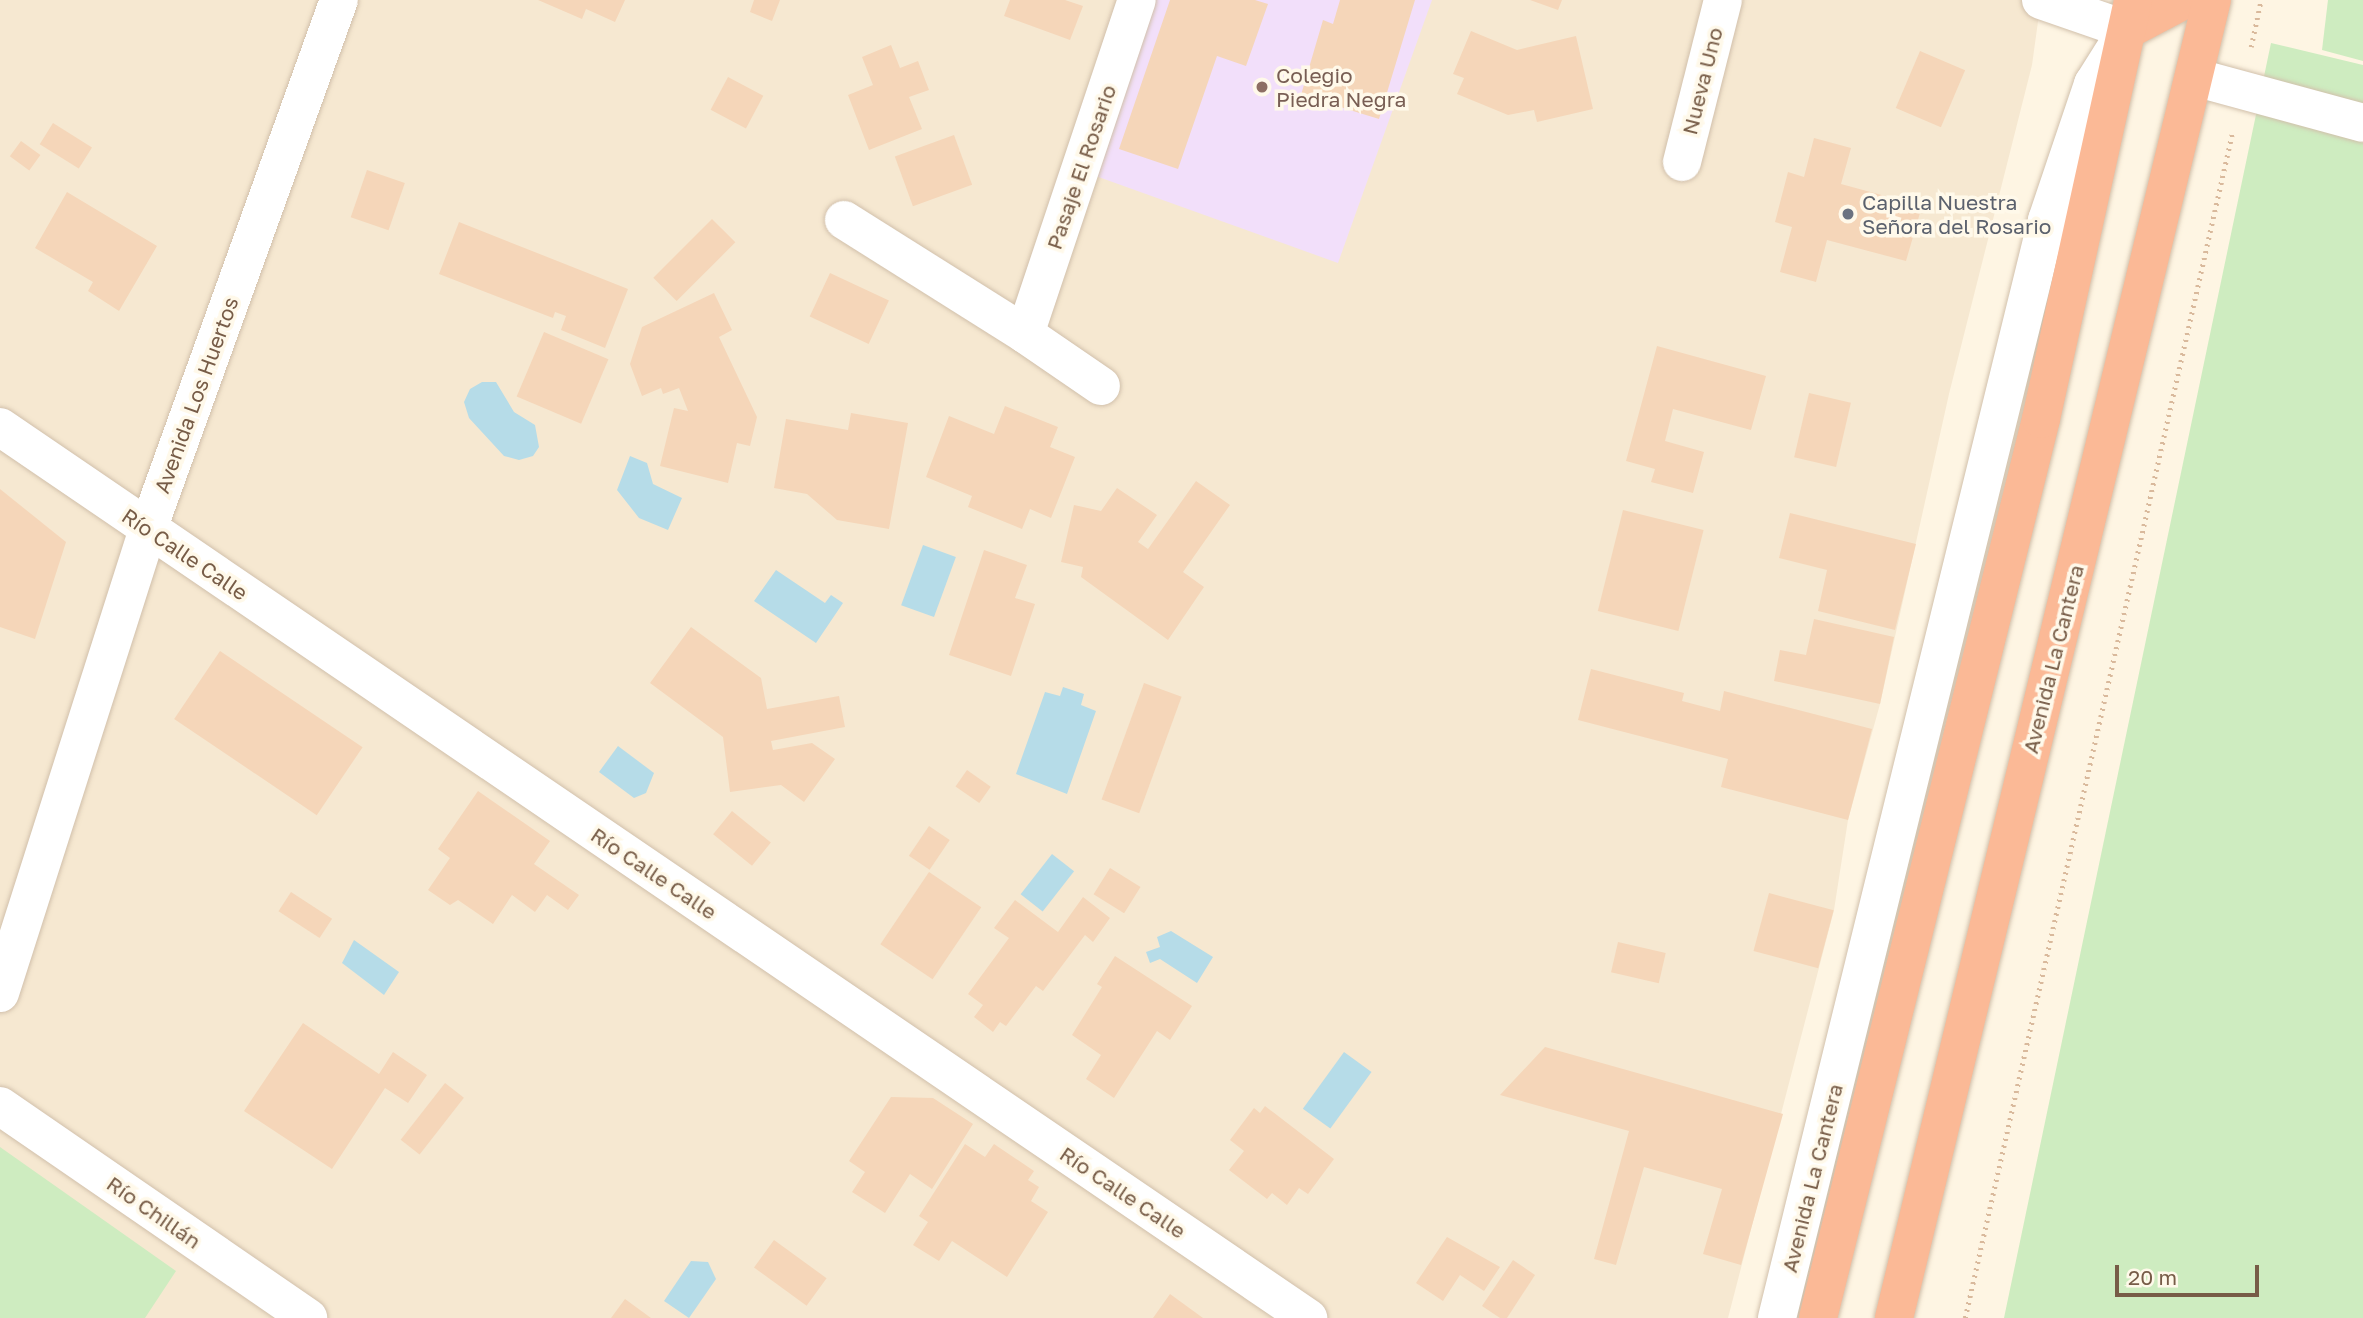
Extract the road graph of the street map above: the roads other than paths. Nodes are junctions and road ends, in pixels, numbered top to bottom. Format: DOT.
graph roads {
  1 [pos="339,0"];
  2 [pos="1138,0"];
  3 [pos="1723,0"];
  4 [pos="2041,0"];
  5 [pos="2184,0"];
  6 [pos="2212,0"];
  7 [pos="2130,15"];
  8 [pos="2194,77"];
  9 [pos="2363,123"];
  10 [pos="1682,162"];
  11 [pos="844,220"];
  12 [pos="1025,334"];
  13 [pos="1101,386"];
  14 [pos="0,427"];
  15 [pos="148,529"];
  16 [pos="0,993"];
  17 [pos="0,1106"];
  18 [pos="308,1318"];
  19 [pos="1308,1318"];
  20 [pos="1777,1318"];
  21 [pos="1818,1318"];
  22 [pos="1894,1318"];
  1 -- 15 [label="street, Avenida Los Huertos"];
  2 -- 12 [label="street, Pasaje El Rosario"];
  3 -- 10 [label="street, Nueva Uno"];
  4 -- 7 [label="street"];
  5 -- 7 [label="highway"];
  6 -- 8 [label="highway, Avenida La Cantera"];
  7 -- 20 [label="street, Avenida La Cantera"];
  7 -- 21 [label="highway, Avenida La Cantera"];
  8 -- 9 [label="street"];
  8 -- 22 [label="highway, Avenida La Cantera"];
  11 -- 12 [label="street"];
  12 -- 13 [label="street"];
  14 -- 15 [label="street, Río Calle Calle"];
  15 -- 16 [label="street, Avenida Los Huertos"];
  15 -- 19 [label="street, Río Calle Calle"];
  17 -- 18 [label="street, Río Chillán"];
}
